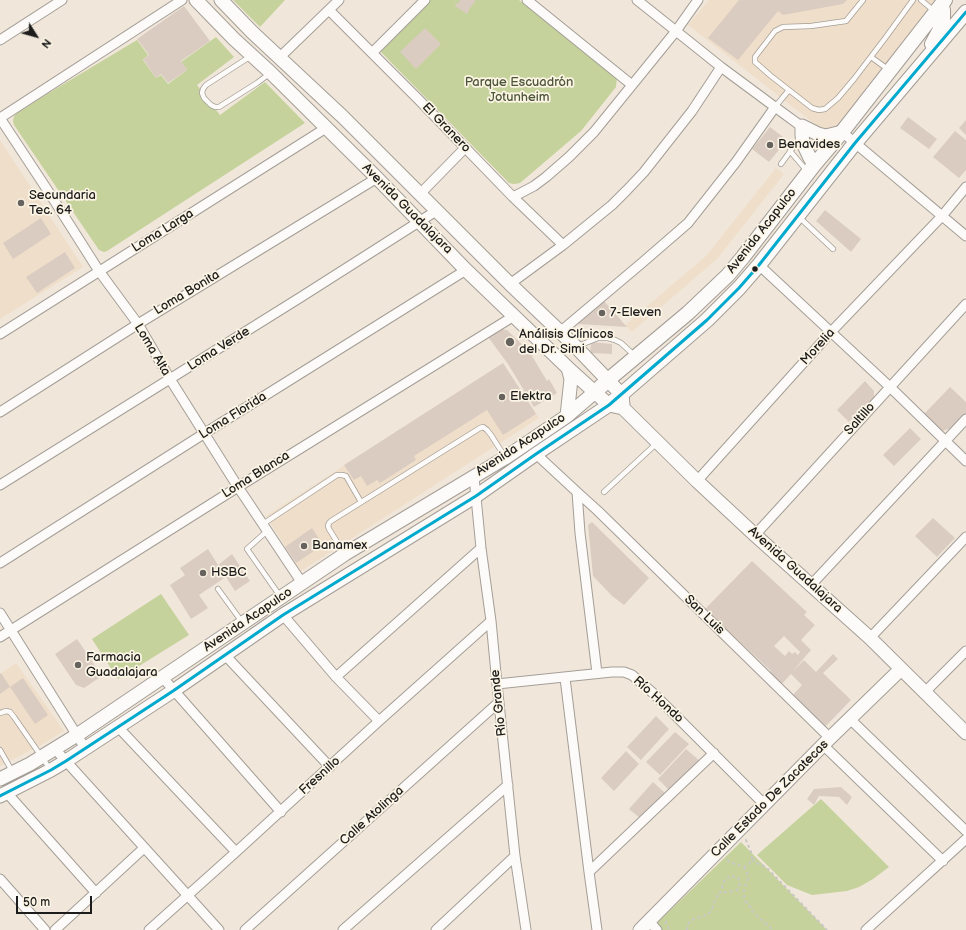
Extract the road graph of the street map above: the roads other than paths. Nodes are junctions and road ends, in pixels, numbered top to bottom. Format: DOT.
graph roads {
  1 [pos="62,0"];
  2 [pos="182,0"];
  3 [pos="196,0"];
  4 [pos="221,0"];
  5 [pos="339,0"];
  6 [pos="425,0"];
  7 [pos="527,0"];
  8 [pos="638,0"];
  9 [pos="698,0"];
  10 [pos="864,0"];
  11 [pos="913,0"];
  12 [pos="921,0"];
  13 [pos="940,5"];
  14 [pos="329,10"];
  15 [pos="966,12"];
  16 [pos="676,31"];
  17 [pos="0,40"];
  18 [pos="372,52"];
  19 [pos="252,56"];
  20 [pos="871,57"];
  21 [pos="279,58"];
  22 [pos="922,64"];
  23 [pos="721,66"];
  24 [pos="889,70"];
  25 [pos="270,72"];
  26 [pos="632,85"];
  27 [pos="789,90"];
  28 [pos="775,107"];
  29 [pos="0,118"];
  30 [pos="326,128"];
  31 [pos="802,131"];
  32 [pos="842,132"];
  33 [pos="855,143"];
  34 [pos="830,146"];
  35 [pos="465,148"];
  36 [pos="790,151"];
  37 [pos="843,157"];
  38 [pos="780,164"];
  39 [pos="811,169"];
  40 [pos="377,178"];
  41 [pos="966,187"];
  42 [pos="420,194"];
  43 [pos="513,197"];
  44 [pos="436,211"];
  45 [pos="797,216"];
  46 [pos="942,216"];
  47 [pos="420,221"];
  48 [pos="966,236"];
  49 [pos="563,244"];
  50 [pos="833,249"];
  51 [pos="759,265"];
  52 [pos="466,270"];
  53 [pos="99,271"];
  54 [pos="510,284"];
  55 [pos="966,304"];
  56 [pos="514,316"];
  57 [pos="138,324"];
  58 [pos="560,332"];
  59 [pos="831,332"];
  60 [pos="0,334"];
  61 [pos="576,347"];
  62 [pos="636,357"];
  63 [pos="568,368"];
  64 [pos="170,380"];
  65 [pos="608,380"];
  66 [pos="890,387"];
  67 [pos="595,392"];
  68 [pos="622,402"];
  69 [pos="609,405"];
  70 [pos="0,412"];
  71 [pos="567,416"];
  72 [pos="966,419"];
  73 [pos="205,433"];
  74 [pos="658,442"];
  75 [pos="946,442"];
  76 [pos="536,454"];
  77 [pos="505,458"];
  78 [pos="966,461"];
  79 [pos="474,477"];
  80 [pos="697,481"];
  81 [pos="0,486"];
  82 [pos="238,486"];
  83 [pos="577,492"];
  84 [pos="604,492"];
  85 [pos="476,496"];
  86 [pos="361,502"];
  87 [pos="265,528"];
  88 [pos="755,535"];
  89 [pos="966,537"];
  90 [pos="481,548"];
  91 [pos="345,554"];
  92 [pos="0,563"];
  93 [pos="302,583"];
  94 [pos="811,585"];
  95 [pos="218,589"];
  96 [pos="281,598"];
  97 [pos="0,613"];
  98 [pos="283,615"];
  99 [pos="491,621"];
  100 [pos="242,624"];
  101 [pos="10,631"];
  102 [pos="0,637"];
  103 [pos="870,638"];
  104 [pos="966,651"];
  105 [pos="225,654"];
  106 [pos="901,669"];
  107 [pos="597,673"];
  108 [pos="336,677"];
  109 [pos="162,678"];
  110 [pos="565,678"];
  111 [pos="497,684"];
  112 [pos="173,691"];
  113 [pos="925,692"];
  114 [pos="499,702"];
  115 [pos="0,713"];
  116 [pos="850,719"];
  117 [pos="379,721"];
  118 [pos="118,727"];
  119 [pos="966,733"];
  120 [pos="77,735"];
  121 [pos="826,742"];
  122 [pos="85,748"];
  123 [pos="55,749"];
  124 [pos="0,750"];
  125 [pos="714,753"];
  126 [pos="42,757"];
  127 [pos="66,761"];
  128 [pos="330,767"];
  129 [pos="51,770"];
  130 [pos="13,772"];
  131 [pos="0,779"];
  132 [pos="508,786"];
  133 [pos="4,795"];
  134 [pos="764,804"];
  135 [pos="280,812"];
  136 [pos="966,831"];
  137 [pos="966,839"];
  138 [pos="144,848"];
  139 [pos="236,852"];
  140 [pos="515,856"];
  141 [pos="943,861"];
  142 [pos="589,872"];
  143 [pos="0,880"];
  144 [pos="96,893"];
  145 [pos="188,895"];
  146 [pos="648,927"];
  147 [pos="45,930"];
  148 [pos="55,930"];
  149 [pos="149,930"];
  150 [pos="219,930"];
  151 [pos="245,930"];
  152 [pos="343,930"];
  153 [pos="436,930"];
  154 [pos="526,930"];
  155 [pos="597,930"];
  156 [pos="866,930"];
  1 -- 17 [label="street"];
  2 -- 29 [label="street"];
  3 -- 19 [label="main road, Avenida Guadalajara"];
  4 -- 21 [label="main road, Avenida Guadalajara"];
  5 -- 14 [label="street"];
  6 -- 18 [label="street"];
  7 -- 26 [label="street"];
  8 -- 16 [label="street"];
  9 -- 16 [label="street"];
  10 -- 27 [label="lane"];
  11 -- 20 [label="lane"];
  12 -- 13 [label="lane"];
  13 -- 22 [label="main road"];
  13 -- 24 [label="main road, Avenida Acapulco"];
  14 -- 18 [label="street, El Granero"];
  14 -- 21 [label="street"];
  15 -- 22 [label="main road, Avenida Acapulco"];
  16 -- 23 [label="street"];
  16 -- 26 [label="street"];
  18 -- 35 [label="street, El Granero"];
  19 -- 25 [label="main road, Avenida Guadalajara"];
  19 -- 25 [label="lane"];
  20 -- 24 [label="lane"];
  20 -- 27 [label="lane"];
  21 -- 42 [label="main road, Avenida Guadalajara"];
  22 -- 33 [label="main road, Avenida Acapulco"];
  23 -- 28 [label="street"];
  23 -- 49 [label="street"];
  24 -- 32 [label="main road, Avenida Acapulco"];
  25 -- 30 [label="main road, Avenida Guadalajara"];
  26 -- 43 [label="street"];
  27 -- 28 [label="lane"];
  28 -- 31 [label="street"];
  28 -- 58 [label="street"];
  29 -- 53 [label="street, Loma Alta"];
  30 -- 40 [label="main road, Avenida Guadalajara"];
  30 -- 53 [label="street, Loma Larga"];
  31 -- 32 [label="main road"];
  31 -- 34 [label="street"];
  31 -- 36 [label="lane"];
  31 -- 39 [label="main road"];
  32 -- 33 [label="street"];
  32 -- 34 [label="main road, Avenida Acapulco"];
  33 -- 37 [label="main road, Avenida Acapulco"];
  33 -- 46 [label="street"];
  34 -- 37 [label="street"];
  34 -- 39 [label="main road, Avenida Acapulco"];
  35 -- 42 [label="street"];
  35 -- 43 [label="street, El Granero"];
  36 -- 38 [label="lane"];
  36 -- 39 [label="lane"];
  37 -- 45 [label="main road, Avenida Acapulco"];
  39 -- 62 [label="main road, Avenida Acapulco"];
  40 -- 47 [label="main road, Avenida Guadalajara"];
  40 -- 57 [label="street, Loma Bonita"];
  41 -- 46 [label="street, Morelia"];
  42 -- 44 [label="main road, Avenida Guadalajara"];
  43 -- 49 [label="street, El Granero"];
  44 -- 47 [label="street, Loma Verde"];
  44 -- 54 [label="main road, Avenida Guadalajara"];
  45 -- 50 [label="lane"];
  45 -- 51 [label="main road, Avenida Acapulco"];
  46 -- 48 [label="street"];
  46 -- 59 [label="street, Morelia"];
  47 -- 52 [label="main road, Avenida Guadalajara"];
  47 -- 64 [label="street, Loma Verde"];
  49 -- 54 [label="street"];
  51 -- 59 [label="street"];
  51 -- 68 [label="main road, Avenida Acapulco"];
  52 -- 56 [label="main road, Avenida Guadalajara"];
  52 -- 73 [label="street, Loma Florida"];
  53 -- 57 [label="street, Loma Alta"];
  53 -- 60 [label="street, Loma Larga"];
  54 -- 58 [label="main road, Avenida Guadalajara"];
  55 -- 66 [label="street, Saltillo"];
  56 -- 63 [label="main road, Avenida Guadalajara"];
  56 -- 82 [label="street, Loma Blanca"];
  57 -- 64 [label="street, Loma Alta"];
  57 -- 70 [label="street, Loma Bonita"];
  58 -- 61 [label="main road, Avenida Guadalajara"];
  59 -- 66 [label="street"];
  59 -- 80 [label="street, Morelia"];
  61 -- 62 [label="lane"];
  61 -- 65 [label="main road, Avenida Guadalajara"];
  62 -- 65 [label="main road, Avenida Acapulco"];
  63 -- 67 [label="main road, Avenida Guadalajara"];
  63 -- 71 [label="main road"];
  64 -- 73 [label="street, Loma Alta"];
  64 -- 81 [label="street, Loma Verde"];
  65 -- 67 [label="main road, Avenida Acapulco"];
  65 -- 68 [label="main road, Avenida Guadalajara"];
  66 -- 75 [label="street"];
  66 -- 88 [label="street, Saltillo"];
  67 -- 69 [label="main road, Avenida Guadalajara"];
  67 -- 71 [label="main road, Avenida Acapulco"];
  68 -- 69 [label="main road, Avenida Acapulco"];
  68 -- 74 [label="main road, Avenida Guadalajara"];
  69 -- 76 [label="main road, Avenida Acapulco"];
  71 -- 77 [label="main road, Avenida Acapulco"];
  72 -- 75 [label="street"];
  73 -- 82 [label="street, Loma Alta"];
  73 -- 92 [label="street, Loma Florida"];
  74 -- 80 [label="main road, Avenida Guadalajara"];
  74 -- 84 [label="lane"];
  75 -- 78 [label="street"];
  75 -- 94 [label="street"];
  76 -- 83 [label="street, San Luis"];
  76 -- 85 [label="main road, Avenida Acapulco"];
  77 -- 79 [label="main road, Avenida Acapulco"];
  77 -- 86 [label="lane"];
  79 -- 85 [label="street, Río Grande"];
  79 -- 91 [label="main road, Avenida Acapulco"];
  80 -- 88 [label="main road, Avenida Guadalajara"];
  82 -- 87 [label="street, Loma Alta"];
  82 -- 101 [label="street, Loma Blanca"];
  83 -- 107 [label="street"];
  83 -- 121 [label="street, San Luis"];
  85 -- 90 [label="street, Río Grande"];
  85 -- 98 [label="main road, Avenida Acapulco"];
  86 -- 87 [label="lane"];
  86 -- 91 [label="lane"];
  87 -- 93 [label="street, Loma Alta"];
  87 -- 96 [label="lane"];
  88 -- 94 [label="main road, Avenida Guadalajara"];
  89 -- 103 [label="street"];
  90 -- 99 [label="street, Río Grande"];
  90 -- 108 [label="street"];
  91 -- 93 [label="main road, Avenida Acapulco"];
  93 -- 96 [label="main road, Avenida Acapulco"];
  94 -- 103 [label="main road, Avenida Guadalajara"];
  95 -- 100 [label="lane"];
  96 -- 100 [label="main road, Avenida Acapulco"];
  97 -- 101 [label="street"];
  98 -- 105 [label="main road, Avenida Acapulco"];
  98 -- 108 [label="street"];
  99 -- 111 [label="street, Río Grande"];
  99 -- 117 [label="street, Fresnillo"];
  100 -- 109 [label="main road, Avenida Acapulco"];
  101 -- 102 [label="street, Loma Blanca"];
  101 -- 120 [label="street"];
  103 -- 106 [label="main road, Avenida Guadalajara"];
  104 -- 113 [label="street"];
  105 -- 112 [label="main road, Avenida Acapulco"];
  105 -- 128 [label="street"];
  106 -- 113 [label="main road, Avenida Guadalajara"];
  106 -- 116 [label="main road, Calle Estado De Zacatecas"];
  107 -- 110 [label="street, Río Hondo"];
  107 -- 125 [label="street, Río Hondo"];
  108 -- 117 [label="street"];
  109 -- 112 [label="street"];
  109 -- 120 [label="main road, Avenida Acapulco"];
  110 -- 111 [label="street, Río Hondo"];
  110 -- 142 [label="street"];
  111 -- 114 [label="street, Río Grande"];
  112 -- 118 [label="main road, Avenida Acapulco"];
  112 -- 135 [label="street"];
  113 -- 119 [label="main road, Avenida Guadalajara"];
  114 -- 132 [label="street, Río Grande"];
  114 -- 151 [label="street, Calle Atolinga"];
  115 -- 126 [label="lane"];
  116 -- 121 [label="main road, Calle Estado De Zacatecas"];
  116 -- 136 [label="street"];
  117 -- 128 [label="street, Fresnillo"];
  118 -- 122 [label="main road, Avenida Acapulco"];
  118 -- 139 [label="street"];
  120 -- 122 [label="street"];
  120 -- 123 [label="main road, Avenida Acapulco"];
  121 -- 134 [label="main road, Calle Estado De Zacatecas"];
  121 -- 141 [label="street, San Luis"];
  122 -- 127 [label="main road, Avenida Acapulco"];
  123 -- 126 [label="main road, Avenida Acapulco"];
  123 -- 127 [label="street"];
  124 -- 130 [label="lane"];
  125 -- 134 [label="street, Río Hondo"];
  125 -- 142 [label="street"];
  126 -- 129 [label="lane"];
  126 -- 130 [label="main road, Avenida Acapulco"];
  127 -- 129 [label="main road, Avenida Acapulco"];
  127 -- 138 [label="street"];
  128 -- 135 [label="street, Fresnillo"];
  129 -- 133 [label="main road, Avenida Acapulco"];
  130 -- 131 [label="main road, Avenida Acapulco"];
  132 -- 140 [label="street, Río Grande"];
  132 -- 152 [label="street"];
  133 -- 144 [label="street"];
  134 -- 146 [label="main road, Calle Estado De Zacatecas"];
  135 -- 139 [label="street, Fresnillo"];
  137 -- 141 [label="street"];
  138 -- 144 [label="street"];
  138 -- 145 [label="street"];
  139 -- 145 [label="street, Fresnillo"];
  140 -- 153 [label="street"];
  140 -- 154 [label="street, Río Grande"];
  141 -- 156 [label="street"];
  142 -- 155 [label="street"];
  143 -- 147 [label="street"];
  144 -- 148 [label="street"];
  145 -- 149 [label="street, Fresnillo"];
  145 -- 150 [label="street"];
}
